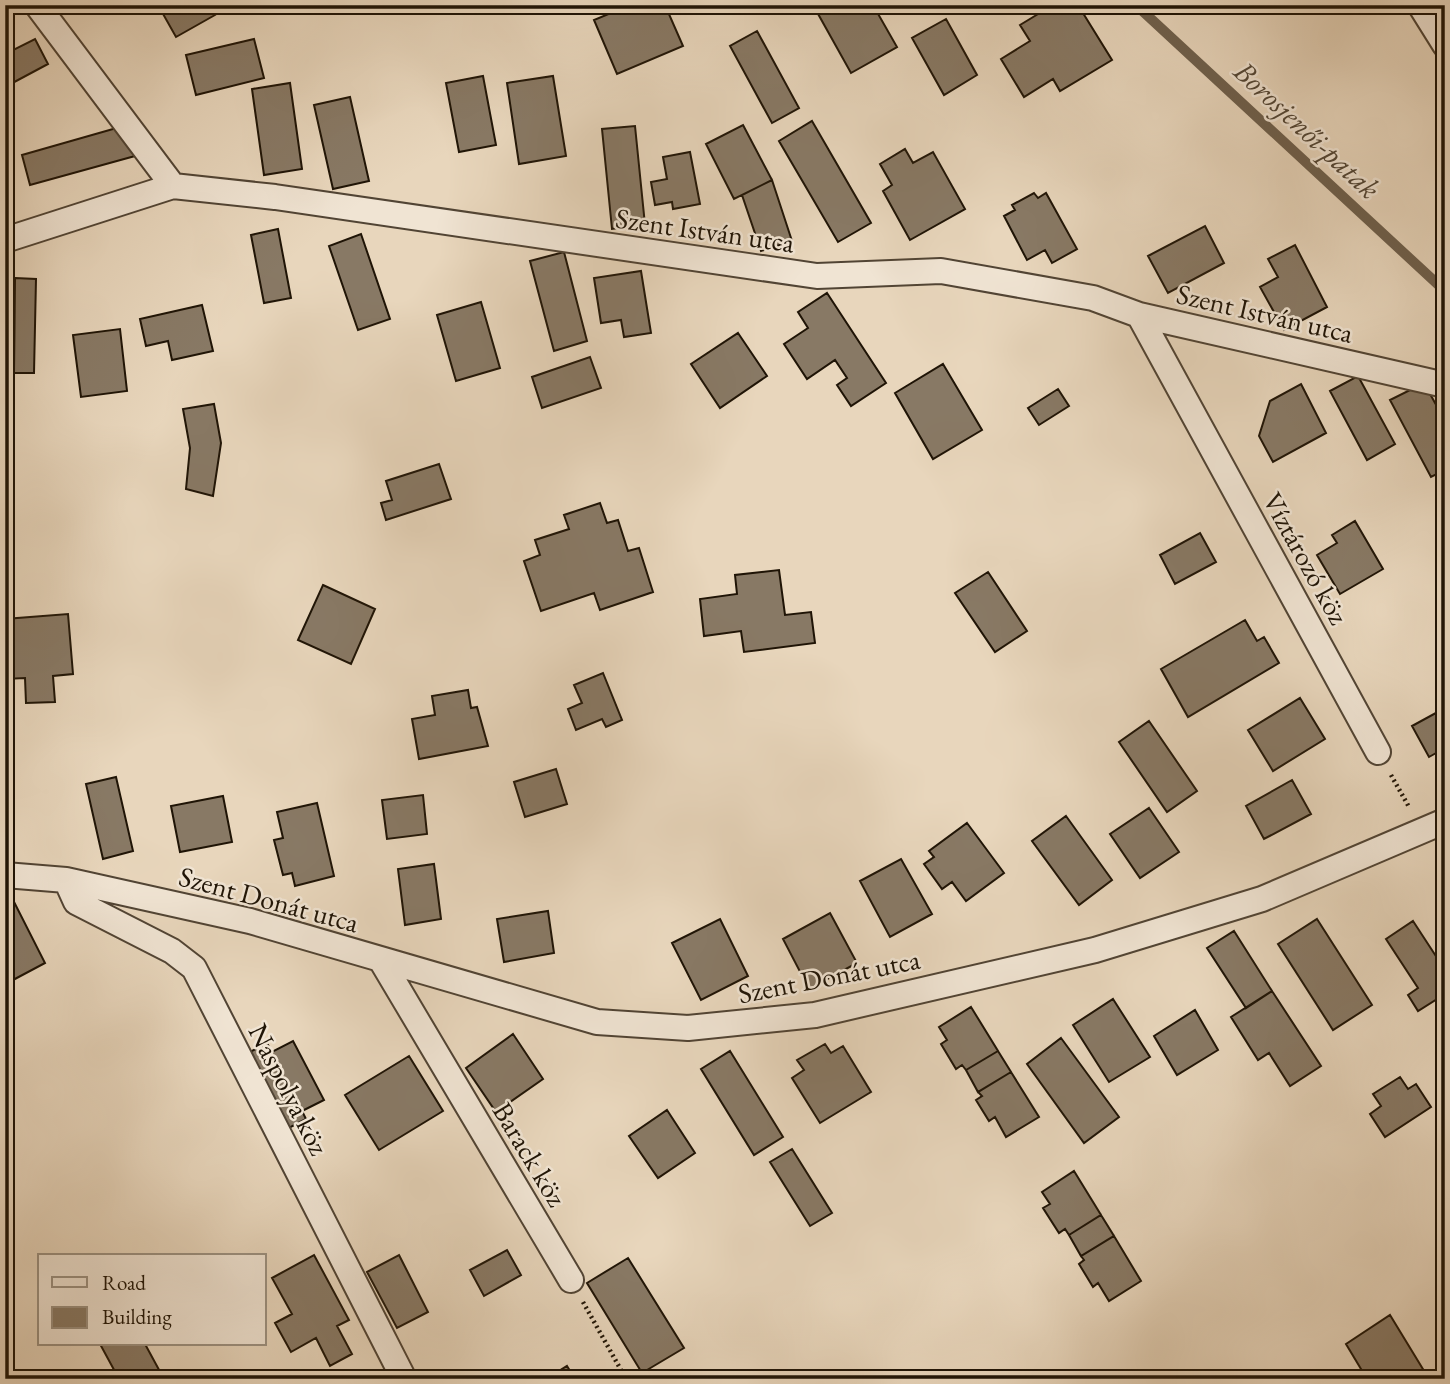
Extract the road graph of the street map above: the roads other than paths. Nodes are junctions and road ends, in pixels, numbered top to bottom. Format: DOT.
graph roads {
  1 [pos="37,5"];
  2 [pos="1420,5"];
  3 [pos="1445,45"];
  4 [pos="173,186"];
  5 [pos="5,240"];
  6 [pos="1139,315"];
  7 [pos="1445,385"];
  8 [pos="1378,752"];
  9 [pos="1445,821"];
  10 [pos="5,875"];
  11 [pos="66,880"];
  12 [pos="381,960"];
  13 [pos="570,1280"];
  14 [pos="404,1379"];
  1 -- 4 [label="street"];
  2 -- 3 [label="street"];
  4 -- 5 [label="street"];
  4 -- 6 [label="street, Szent István utca"];
  6 -- 7 [label="street, Szent István utca"];
  6 -- 8 [label="street, Víztározó köz"];
  9 -- 12 [label="street, Szent Donát utca"];
  10 -- 11 [label="street, Szent Donát utca"];
  11 -- 12 [label="street, Szent Donát utca"];
  11 -- 14 [label="street, Naspolya köz"];
  12 -- 13 [label="street, Barack köz"];
}
